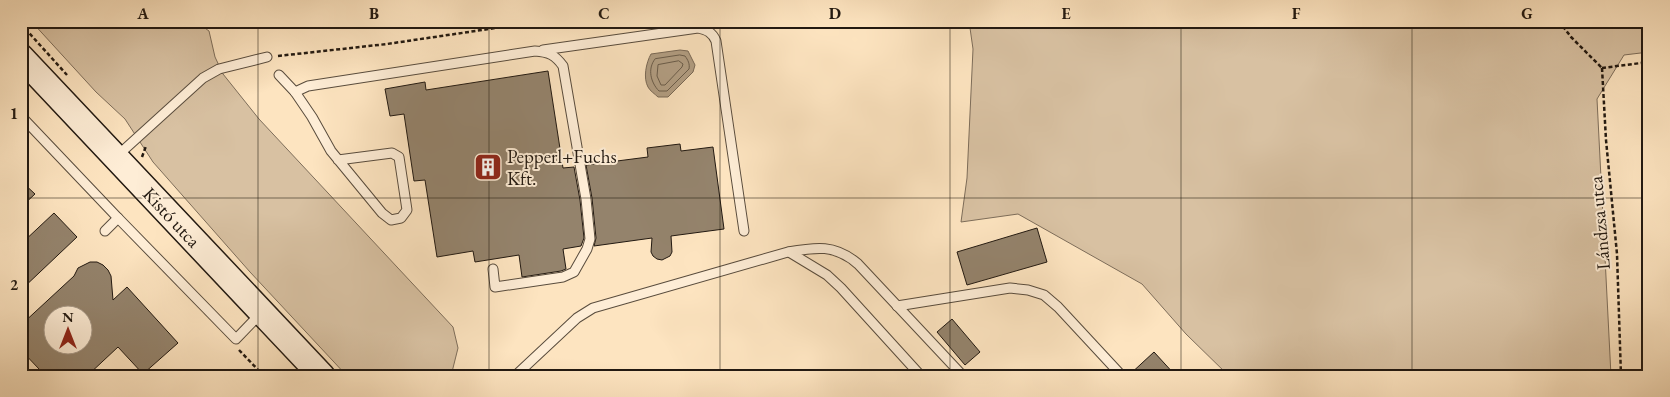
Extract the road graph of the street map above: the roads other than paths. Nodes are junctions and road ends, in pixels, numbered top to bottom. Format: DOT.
graph roads {
  1 [pos="535,52"];
  2 [pos="21,57"];
  3 [pos="267,57"];
  4 [pos="279,75"];
  5 [pos="295,92"];
  6 [pos="21,116"];
  7 [pos="116,157"];
  8 [pos="338,160"];
  9 [pos="118,218"];
  10 [pos="105,231"];
  11 [pos="744,231"];
  12 [pos="788,252"];
  13 [pos="493,269"];
  14 [pos="897,306"];
  15 [pos="262,312"];
  16 [pos="322,376"];
  17 [pos="515,376"];
  18 [pos="921,376"];
  19 [pos="962,376"];
  20 [pos="1122,376"];
  1 -- 5 [label="lane"];
  1 -- 11 [label="lane"];
  1 -- 13 [label="lane"];
  2 -- 7 [label="street, Kistó utca"];
  3 -- 7 [label="lane"];
  4 -- 5 [label="lane"];
  5 -- 8 [label="lane"];
  6 -- 9 [label="lane"];
  7 -- 15 [label="street, Kistó utca"];
  8 -- 8 [label="lane"];
  9 -- 10 [label="lane"];
  9 -- 15 [label="lane"];
  12 -- 14 [label="lane"];
  12 -- 17 [label="lane"];
  12 -- 18 [label="lane"];
  14 -- 19 [label="lane"];
  14 -- 20 [label="lane"];
  15 -- 16 [label="street, Kistó utca"];
}
